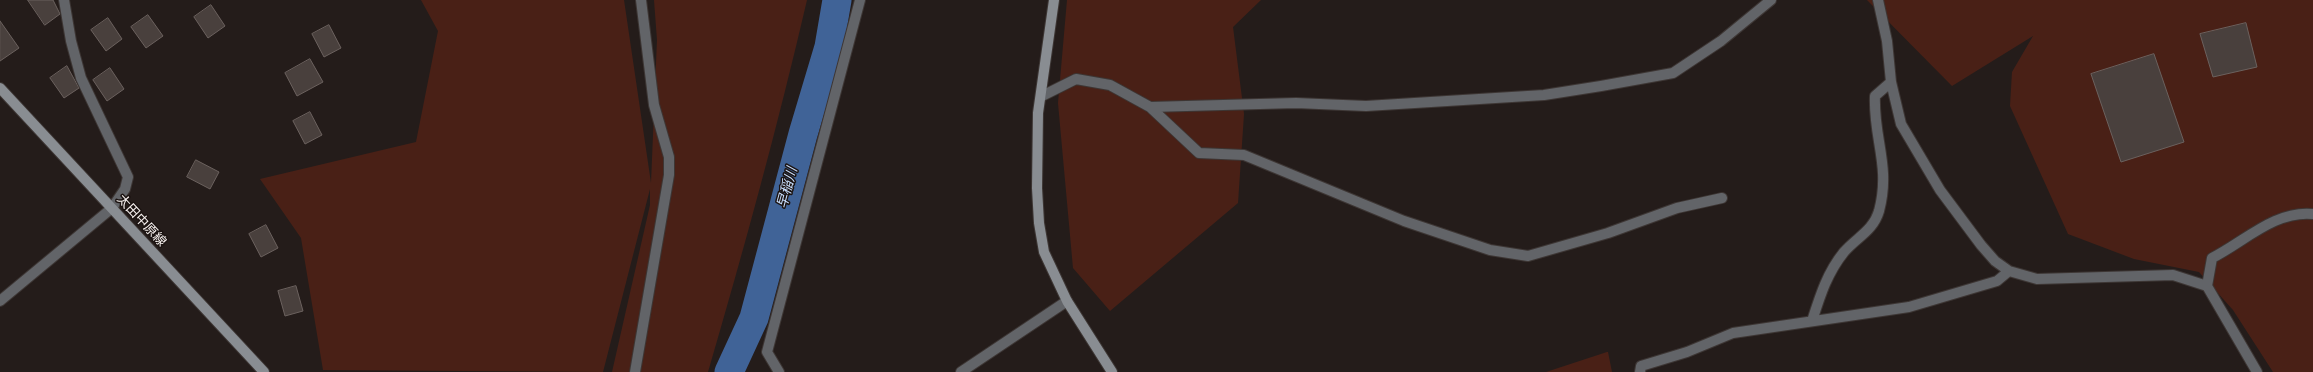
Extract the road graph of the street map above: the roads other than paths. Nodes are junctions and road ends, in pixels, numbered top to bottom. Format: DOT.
graph roads {
  1 [pos="64,0"];
  2 [pos="641,0"];
  3 [pos="860,0"];
  4 [pos="1054,0"];
  5 [pos="1771,0"];
  6 [pos="1878,0"];
  7 [pos="1891,82"];
  8 [pos="0,88"];
  9 [pos="1042,96"];
  10 [pos="1150,107"];
  11 [pos="1722,198"];
  12 [pos="112,208"];
  13 [pos="2313,214"];
  14 [pos="2009,271"];
  15 [pos="2207,286"];
  16 [pos="0,300"];
  17 [pos="1067,301"];
  18 [pos="1812,321"];
  19 [pos="264,372"];
  20 [pos="635,372"];
  21 [pos="779,372"];
  22 [pos="962,372"];
  23 [pos="1112,372"];
  24 [pos="1640,372"];
  25 [pos="2257,372"];
  1 -- 12 [label="street"];
  2 -- 20 [label="street"];
  3 -- 21 [label="street"];
  4 -- 9 [label="street"];
  5 -- 10 [label="street"];
  6 -- 7 [label="street"];
  7 -- 14 [label="street"];
  7 -- 18 [label="street"];
  8 -- 12 [label="street, 太田中原線"];
  9 -- 10 [label="street"];
  9 -- 17 [label="street"];
  10 -- 11 [label="street"];
  12 -- 16 [label="street"];
  12 -- 19 [label="street, 太田中原線"];
  13 -- 15 [label="street"];
  14 -- 15 [label="street"];
  14 -- 18 [label="street"];
  15 -- 25 [label="street"];
  17 -- 22 [label="street"];
  17 -- 23 [label="street"];
  18 -- 24 [label="street"];
}
